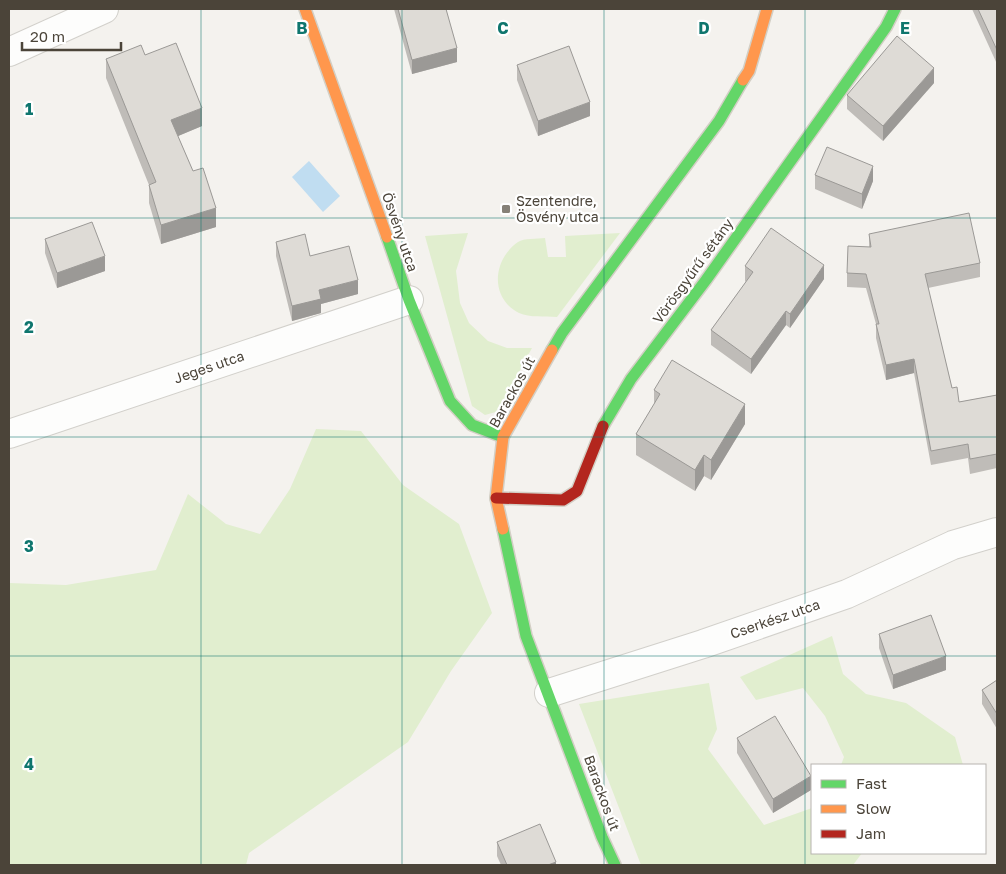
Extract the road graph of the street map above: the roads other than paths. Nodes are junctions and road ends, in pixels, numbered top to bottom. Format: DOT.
graph roads {
  1 [pos="104,9"];
  2 [pos="305,9"];
  3 [pos="767,9"];
  4 [pos="896,9"];
  5 [pos="9,52"];
  6 [pos="408,300"];
  7 [pos="9,434"];
  8 [pos="503,437"];
  9 [pos="496,498"];
  10 [pos="997,532"];
  11 [pos="549,694"];
  12 [pos="615,865"];
  1 -- 5 [label="street"];
  2 -- 6 [label="street, Ösvény utca"];
  3 -- 8 [label="street, Barackos út"];
  4 -- 9 [label="street, Vörösgyűrű sétány"];
  6 -- 7 [label="street, Jeges utca"];
  6 -- 8 [label="street, Ösvény utca"];
  8 -- 9 [label="street, Barackos út"];
  9 -- 11 [label="street, Barackos út"];
  10 -- 11 [label="street, Cserkész utca"];
  11 -- 12 [label="street, Barackos út"];
}
